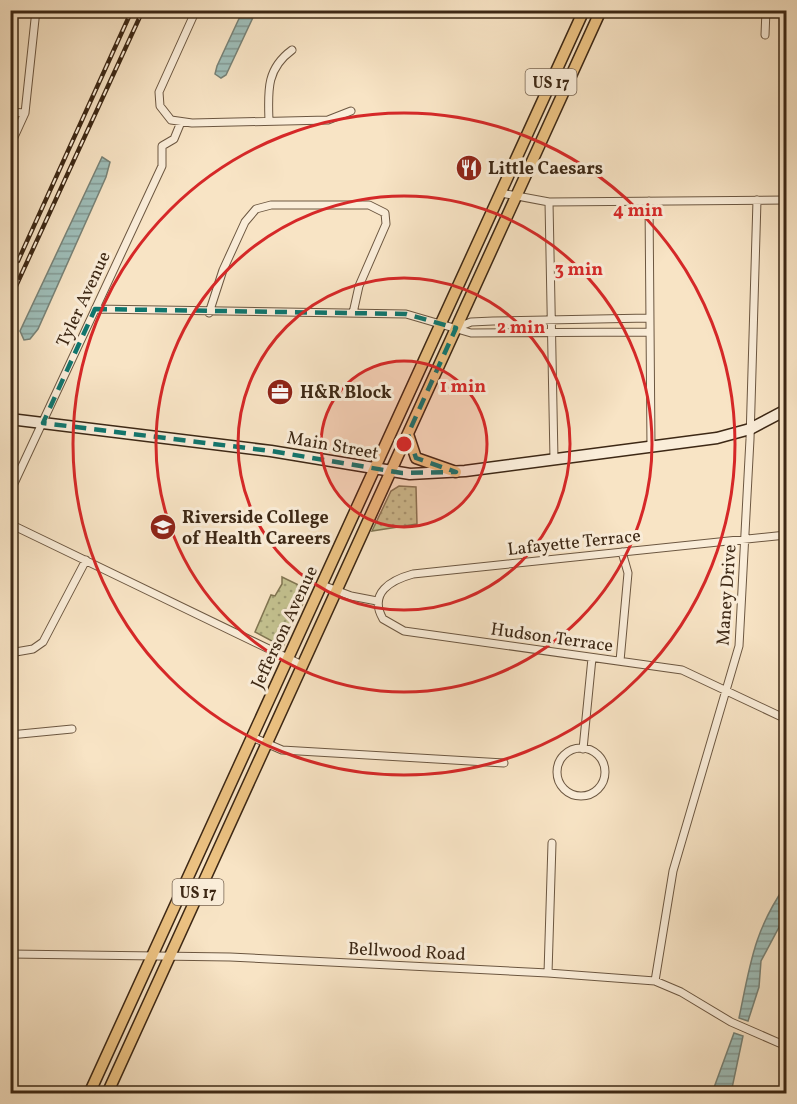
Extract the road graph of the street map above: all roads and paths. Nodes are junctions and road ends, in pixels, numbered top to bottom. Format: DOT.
graph roads {
  1 [pos="36,10"];
  2 [pos="196,10"];
  3 [pos="584,10"];
  4 [pos="601,10"];
  5 [pos="766,10"];
  6 [pos="765,35"];
  7 [pos="292,50"];
  8 [pos="351,111"];
  9 [pos="10,112"];
  10 [pos="25,113"];
  11 [pos="269,121"];
  12 [pos="181,123"];
  13 [pos="10,146"];
  14 [pos="501,193"];
  15 [pos="516,197"];
  16 [pos="757,200"];
  17 [pos="786,200"];
  18 [pos="649,201"];
  19 [pos="549,202"];
  20 [pos="95,309"];
  21 [pos="209,313"];
  22 [pos="353,313"];
  23 [pos="649,318"];
  24 [pos="552,319"];
  25 [pos="518,320"];
  26 [pos="442,322"];
  27 [pos="456,328"];
  28 [pos="650,332"];
  29 [pos="517,333"];
  30 [pos="553,333"];
  31 [pos="786,410"];
  32 [pos="10,419"];
  33 [pos="43,423"];
  34 [pos="750,429"];
  35 [pos="408,434"];
  36 [pos="651,447"];
  37 [pos="554,459"];
  38 [pos="375,469"];
  39 [pos="391,472"];
  40 [pos="456,472"];
  41 [pos="10,492"];
  42 [pos="10,524"];
  43 [pos="786,535"];
  44 [pos="744,540"];
  45 [pos="622,552"];
  46 [pos="86,560"];
  47 [pos="322,585"];
  48 [pos="336,591"];
  49 [pos="377,601"];
  50 [pos="10,652"];
  51 [pos="288,658"];
  52 [pos="592,658"];
  53 [pos="620,661"];
  54 [pos="303,665"];
  55 [pos="728,691"];
  56 [pos="786,719"];
  57 [pos="72,729"];
  58 [pos="10,735"];
  59 [pos="252,737"];
  60 [pos="266,744"];
  61 [pos="583,748"];
  62 [pos="504,763"];
  63 [pos="552,843"];
  64 [pos="10,954"];
  65 [pos="170,955"];
  66 [pos="153,956"];
  67 [pos="548,973"];
  68 [pos="655,981"];
  69 [pos="786,1046"];
  70 [pos="88,1094"];
  71 [pos="107,1094"];
  1 -- 10 [label="street"];
  2 -- 12 [label="street"];
  3 -- 14 [label="main road, Jefferson Avenue / US 17"];
  4 -- 15 [label="main road, Jefferson Avenue / US 17"];
  5 -- 6 [label="street"];
  7 -- 11 [label="street"];
  8 -- 11 [label="street"];
  9 -- 10 [label="street"];
  10 -- 13 [label="street"];
  11 -- 12 [label="street"];
  12 -- 20 [label="street, Tyler Avenue"];
  14 -- 15 [label="street"];
  14 -- 26 [label="main road, Jefferson Avenue / US 17"];
  15 -- 19 [label="street"];
  15 -- 27 [label="main road, Jefferson Avenue / US 17"];
  16 -- 17 [label="street"];
  16 -- 18 [label="street"];
  16 -- 34 [label="street, Maney Drive"];
  18 -- 19 [label="street"];
  18 -- 23 [label="street"];
  19 -- 24 [label="street"];
  20 -- 21 [label="street"];
  20 -- 33 [label="street, Tyler Avenue"];
  21 -- 22 [label="street"];
  21 -- 22 [label="street"];
  22 -- 26 [label="street"];
  23 -- 24 [label="street"];
  23 -- 28 [label="street"];
  24 -- 25 [label="street"];
  24 -- 30 [label="street"];
  25 -- 27 [label="street"];
  25 -- 29 [label="street"];
  26 -- 27 [label="street"];
  26 -- 38 [label="main road, Jefferson Avenue / US 17"];
  27 -- 29 [label="street"];
  27 -- 35 [label="main road, Jefferson Avenue / US 17"];
  28 -- 30 [label="street"];
  28 -- 36 [label="street"];
  29 -- 30 [label="street"];
  30 -- 37 [label="street"];
  31 -- 34 [label="main road, Main Street"];
  32 -- 33 [label="main road, Main Street"];
  33 -- 38 [label="main road, Main Street"];
  33 -- 41 [label="street, Tyler Avenue"];
  34 -- 36 [label="main road, Main Street"];
  34 -- 44 [label="street, Maney Drive"];
  35 -- 39 [label="main road, Jefferson Avenue / US 17"];
  35 -- 40 [label="main road"];
  36 -- 37 [label="main road, Main Street"];
  37 -- 40 [label="main road, Main Street"];
  38 -- 39 [label="main road, Main Street"];
  38 -- 47 [label="main road, Jefferson Avenue / US 17"];
  39 -- 40 [label="main road, Main Street"];
  39 -- 48 [label="main road, Jefferson Avenue / US 17"];
  42 -- 46 [label="street"];
  43 -- 44 [label="street, Lafayette Terrace"];
  44 -- 45 [label="street, Lafayette Terrace"];
  44 -- 55 [label="street, Maney Drive"];
  45 -- 49 [label="street, Lafayette Terrace"];
  45 -- 53 [label="street"];
  46 -- 50 [label="street"];
  46 -- 51 [label="street"];
  47 -- 48 [label="street"];
  47 -- 51 [label="main road, Jefferson Avenue / US 17"];
  48 -- 49 [label="street"];
  48 -- 54 [label="main road, Jefferson Avenue / US 17"];
  49 -- 52 [label="street, Hudson Terrace"];
  51 -- 54 [label="street"];
  51 -- 59 [label="main road, Jefferson Avenue / US 17"];
  52 -- 53 [label="street, Hudson Terrace"];
  52 -- 61 [label="street"];
  53 -- 55 [label="street, Hudson Terrace"];
  54 -- 60 [label="main road, Jefferson Avenue / US 17"];
  55 -- 56 [label="street, Hudson Terrace"];
  55 -- 68 [label="street, Maney Drive"];
  57 -- 58 [label="street"];
  59 -- 60 [label="street"];
  59 -- 66 [label="main road, Jefferson Avenue / US 17"];
  60 -- 62 [label="street"];
  60 -- 65 [label="main road, Jefferson Avenue / US 17"];
  61 -- 61 [label="street"];
  63 -- 67 [label="street"];
  64 -- 66 [label="street, Bellwood Road"];
  65 -- 66 [label="street, Bellwood Road"];
  65 -- 67 [label="street, Bellwood Road"];
  65 -- 71 [label="main road, Jefferson Avenue / US 17"];
  66 -- 70 [label="main road, Jefferson Avenue / US 17"];
  67 -- 68 [label="street, Bellwood Road"];
  68 -- 69 [label="street, Bellwood Road"];
}
